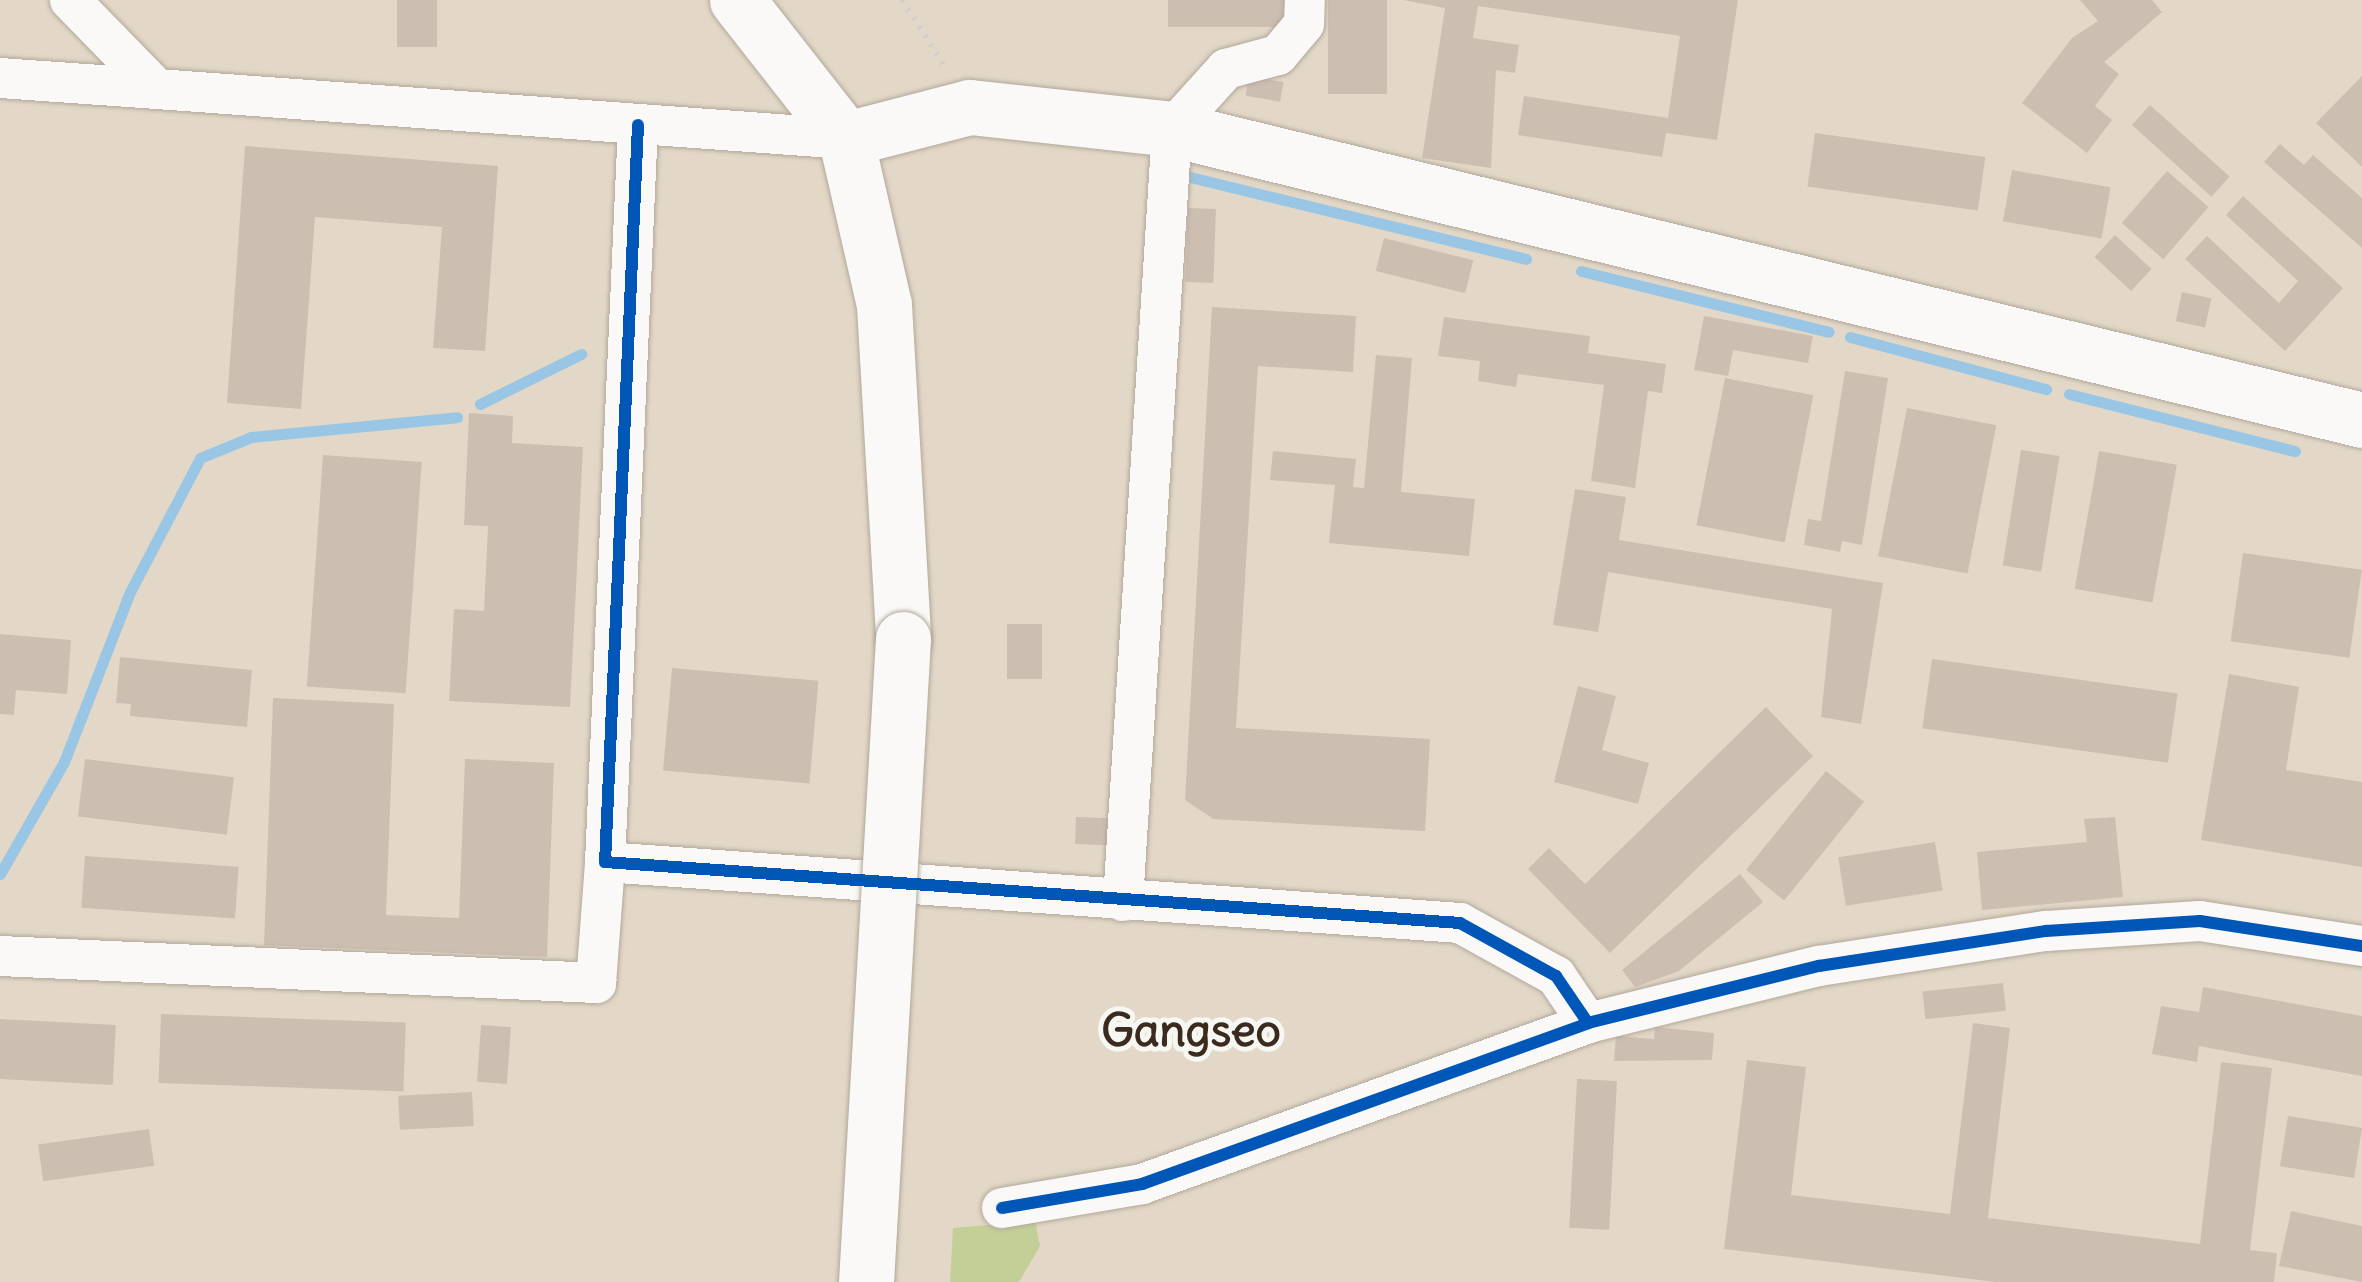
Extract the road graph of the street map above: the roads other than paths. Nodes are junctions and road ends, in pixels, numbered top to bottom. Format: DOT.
graph roads {
  1 [pos="70,0"];
  2 [pos="737,0"];
  3 [pos="1305,0"];
  4 [pos="0,78"];
  5 [pos="158,90"];
  6 [pos="638,125"];
  7 [pos="1172,129"];
  8 [pos="846,138"];
  9 [pos="2362,420"];
  10 [pos="605,862"];
  11 [pos="1123,901"];
  12 [pos="2362,946"];
  13 [pos="0,956"];
  14 [pos="1588,1023"];
  15 [pos="1002,1208"];
  16 [pos="866,1282"];
  1 -- 5 [label="street"];
  2 -- 8 [label="main road"];
  3 -- 7 [label="street"];
  4 -- 5 [label="street"];
  5 -- 6 [label="street"];
  6 -- 8 [label="street"];
  6 -- 10 [label="street"];
  7 -- 8 [label="main road"];
  7 -- 9 [label="main road"];
  7 -- 11 [label="street"];
  8 -- 16 [label="main road, bridge"];
  10 -- 11 [label="street"];
  10 -- 13 [label="street"];
  11 -- 14 [label="street"];
  12 -- 14 [label="street"];
  14 -- 15 [label="street"];
}
